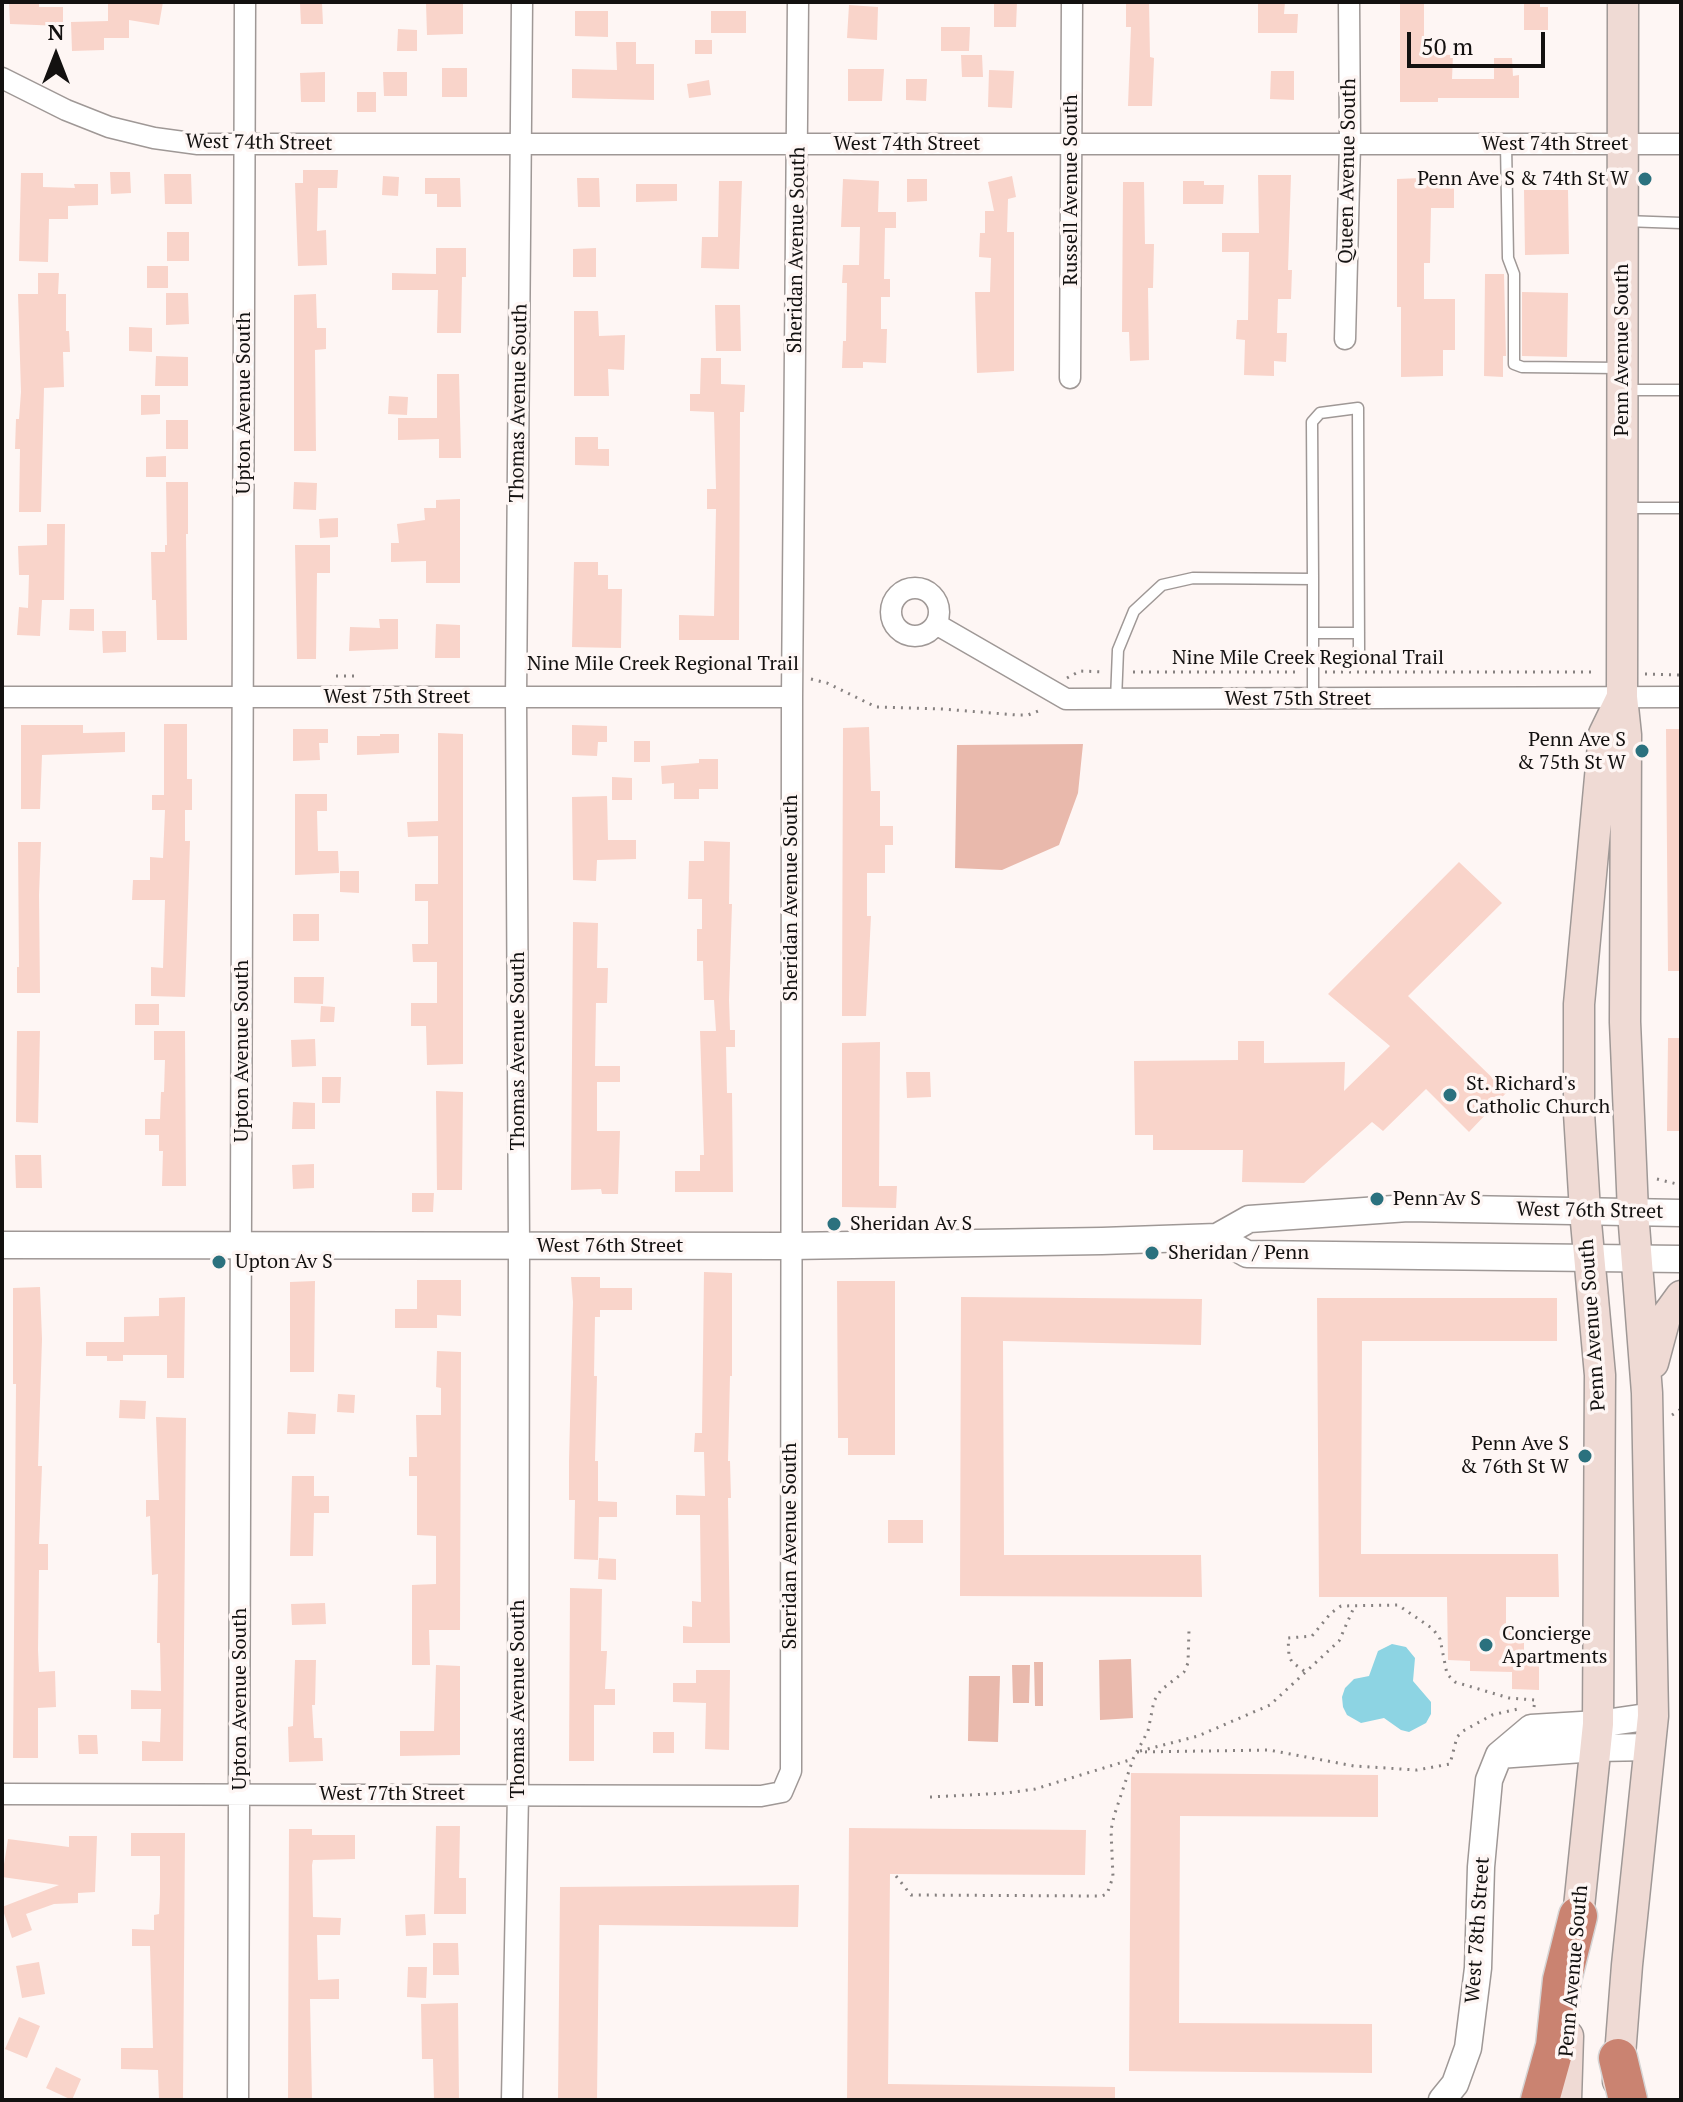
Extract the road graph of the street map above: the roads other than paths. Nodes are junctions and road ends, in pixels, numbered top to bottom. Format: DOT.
graph roads {
  1 [pos="245,2"];
  2 [pos="522,2"];
  3 [pos="798,2"];
  4 [pos="1072,2"];
  5 [pos="1349,2"];
  6 [pos="1623,2"];
  7 [pos="2,78"];
  8 [pos="245,144"];
  9 [pos="522,144"];
  10 [pos="798,144"];
  11 [pos="1072,144"];
  12 [pos="1350,144"];
  13 [pos="1506,144"];
  14 [pos="1622,144"];
  15 [pos="1681,144"];
  16 [pos="1622,221"];
  17 [pos="1681,223"];
  18 [pos="1345,339"];
  19 [pos="1070,378"];
  20 [pos="1622,379"];
  21 [pos="1681,390"];
  22 [pos="1622,508"];
  23 [pos="1681,508"];
  24 [pos="1313,579"];
  25 [pos="936,624"];
  26 [pos="1313,633"];
  27 [pos="1359,633"];
  28 [pos="1359,650"];
  29 [pos="1622,685"];
  30 [pos="792,688"];
  31 [pos="2,697"];
  32 [pos="243,697"];
  33 [pos="516,697"];
  34 [pos="1681,697"];
  35 [pos="1313,699"];
  36 [pos="1116,700"];
  37 [pos="1585,1211"];
  38 [pos="1633,1212"];
  39 [pos="1681,1213"];
  40 [pos="1217,1237"];
  41 [pos="2,1245"];
  42 [pos="241,1245"];
  43 [pos="519,1246"];
  44 [pos="790,1246"];
  45 [pos="1589,1257"];
  46 [pos="1636,1258"];
  47 [pos="1681,1259"];
  48 [pos="1681,1296"];
  49 [pos="1647,1393"];
  50 [pos="1653,1716"];
  51 [pos="1597,1736"];
  52 [pos="1651,1747"];
  53 [pos="782,1792"];
  54 [pos="2,1794"];
  55 [pos="240,1794"];
  56 [pos="518,1794"];
  57 [pos="1578,1916"];
  58 [pos="1618,2058"];
  59 [pos="238,2100"];
  60 [pos="512,2100"];
  61 [pos="1442,2100"];
  62 [pos="1540,2100"];
  63 [pos="1566,2100"];
  64 [pos="1617,2100"];
  65 [pos="1628,2100"];
  1 -- 8 [label="street, Upton Avenue South"];
  2 -- 9 [label="street, Thomas Avenue South"];
  3 -- 10 [label="street, Sheridan Avenue South"];
  4 -- 11 [label="street, Russell Avenue South"];
  5 -- 12 [label="street, Queen Avenue South"];
  6 -- 14 [label="main road, Penn Avenue South"];
  7 -- 8 [label="street, West 74th Street"];
  8 -- 9 [label="street, West 74th Street"];
  8 -- 32 [label="street, Upton Avenue South"];
  9 -- 10 [label="street, West 74th Street"];
  9 -- 33 [label="street, Thomas Avenue South"];
  10 -- 11 [label="street, West 74th Street"];
  10 -- 30 [label="street, Sheridan Avenue South"];
  11 -- 12 [label="street, West 74th Street"];
  11 -- 19 [label="street, Russell Avenue South"];
  12 -- 13 [label="street, West 74th Street"];
  12 -- 18 [label="street, Queen Avenue South"];
  13 -- 14 [label="street, West 74th Street"];
  13 -- 20 [label="lane"];
  14 -- 15 [label="street, West 74th Street"];
  14 -- 16 [label="main road, Penn Avenue South"];
  16 -- 17 [label="lane"];
  16 -- 20 [label="main road, Penn Avenue South"];
  20 -- 21 [label="lane"];
  20 -- 22 [label="main road, Penn Avenue South"];
  22 -- 23 [label="lane"];
  22 -- 29 [label="main road, Penn Avenue South"];
  24 -- 26 [label="lane"];
  24 -- 27 [label="lane"];
  24 -- 36 [label="lane"];
  25 -- 36 [label="street, West 75th Street"];
  26 -- 27 [label="lane"];
  26 -- 35 [label="lane"];
  27 -- 28 [label="lane"];
  29 -- 34 [label="street, West 75th Street"];
  29 -- 35 [label="street, West 75th Street"];
  29 -- 37 [label="main road, Penn Avenue South"];
  29 -- 38 [label="main road, Penn Avenue South"];
  30 -- 33 [label="street, West 75th Street"];
  30 -- 44 [label="street, Sheridan Avenue South"];
  31 -- 32 [label="street, West 75th Street"];
  32 -- 33 [label="street, West 75th Street"];
  32 -- 42 [label="street, Upton Avenue South"];
  33 -- 43 [label="street, Thomas Avenue South"];
  35 -- 36 [label="street, West 75th Street"];
  37 -- 38 [label="street, West 76th Street"];
  37 -- 40 [label="street, West 76th Street"];
  37 -- 45 [label="main road, Penn Avenue South"];
  38 -- 39 [label="street, West 76th Street"];
  38 -- 46 [label="main road, Penn Avenue South"];
  40 -- 44 [label="street, West 76th Street"];
  40 -- 45 [label="street, West 76th Street"];
  41 -- 42 [label="street, West 76th Street"];
  42 -- 43 [label="street, West 76th Street"];
  42 -- 55 [label="street, Upton Avenue South"];
  43 -- 44 [label="street, West 76th Street"];
  43 -- 56 [label="street, Thomas Avenue South"];
  44 -- 53 [label="street, Sheridan Avenue South"];
  45 -- 46 [label="street, West 76th Street"];
  45 -- 51 [label="main road, Penn Avenue South"];
  46 -- 47 [label="street, West 76th Street"];
  46 -- 49 [label="main road, Penn Avenue South"];
  48 -- 49 [label="main road"];
  49 -- 50 [label="main road, Penn Avenue South"];
  50 -- 51 [label="street, West 78th Street"];
  50 -- 52 [label="main road, Penn Avenue South"];
  51 -- 52 [label="street, West 78th Street"];
  51 -- 57 [label="main road, Penn Avenue South"];
  51 -- 61 [label="street, West 78th Street"];
  52 -- 58 [label="main road, Penn Avenue South"];
  53 -- 56 [label="street, West 77th Street"];
  54 -- 55 [label="street, West 77th Street"];
  55 -- 56 [label="street, West 77th Street"];
  55 -- 59 [label="street, Upton Avenue South"];
  56 -- 60 [label="street, Thomas Avenue South"];
  57 -- 62 [label="highway"];
  57 -- 63 [label="main road, Penn Avenue South"];
  58 -- 64 [label="main road, Penn Avenue South"];
  58 -- 65 [label="highway"];
}
